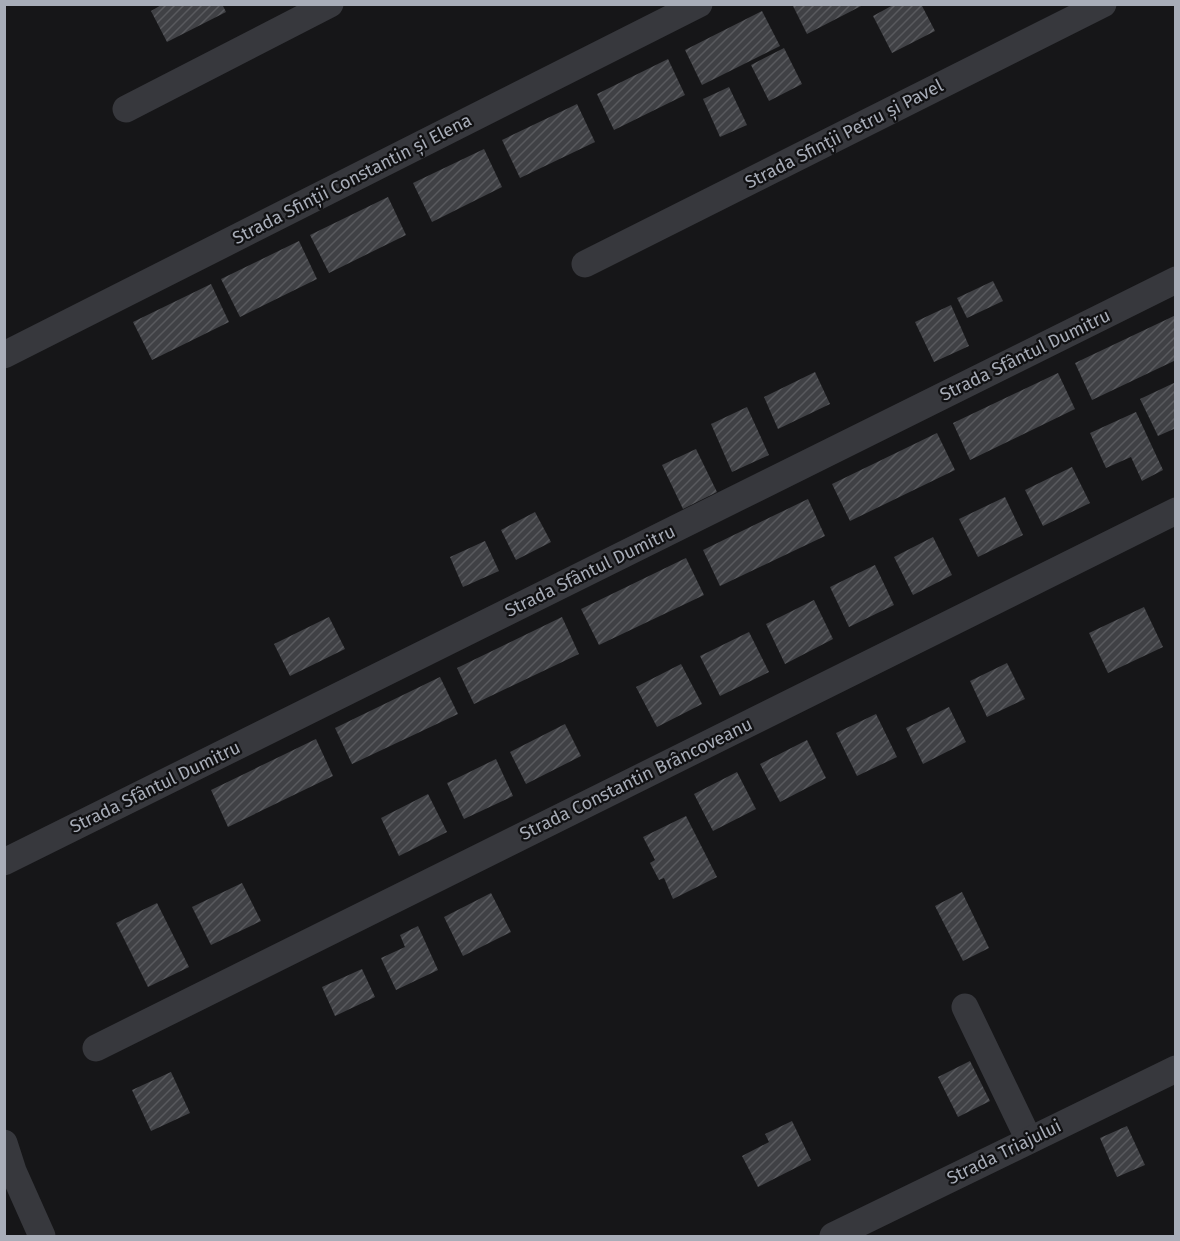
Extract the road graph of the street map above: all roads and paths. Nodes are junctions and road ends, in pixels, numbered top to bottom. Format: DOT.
graph roads {
  1 [pos="330,4"];
  2 [pos="699,4"];
  3 [pos="1103,4"];
  4 [pos="654,14"];
  5 [pos="126,109"];
  6 [pos="585,264"];
  7 [pos="1176,280"];
  8 [pos="4,355"];
  9 [pos="1176,511"];
  10 [pos="4,862"];
  11 [pos="965,1007"];
  12 [pos="96,1048"];
  13 [pos="1176,1069"];
  14 [pos="1029,1140"];
  15 [pos="4,1143"];
  16 [pos="42,1236"];
  17 [pos="833,1236"];
  1 -- 5 [label="street"];
  2 -- 4 [label="street, Strada Sfinții Constantin și Elena"];
  3 -- 6 [label="street, Strada Sfinții Petru și Pavel"];
  4 -- 8 [label="street, Strada Sfinții Constantin și Elena"];
  7 -- 10 [label="street, Strada Sfântul Dumitru"];
  9 -- 12 [label="street, Strada Constantin Brâncoveanu"];
  11 -- 14 [label="street"];
  13 -- 14 [label="street, Strada Triajului"];
  14 -- 17 [label="street, Strada Triajului"];
  15 -- 16 [label="street"];
}
